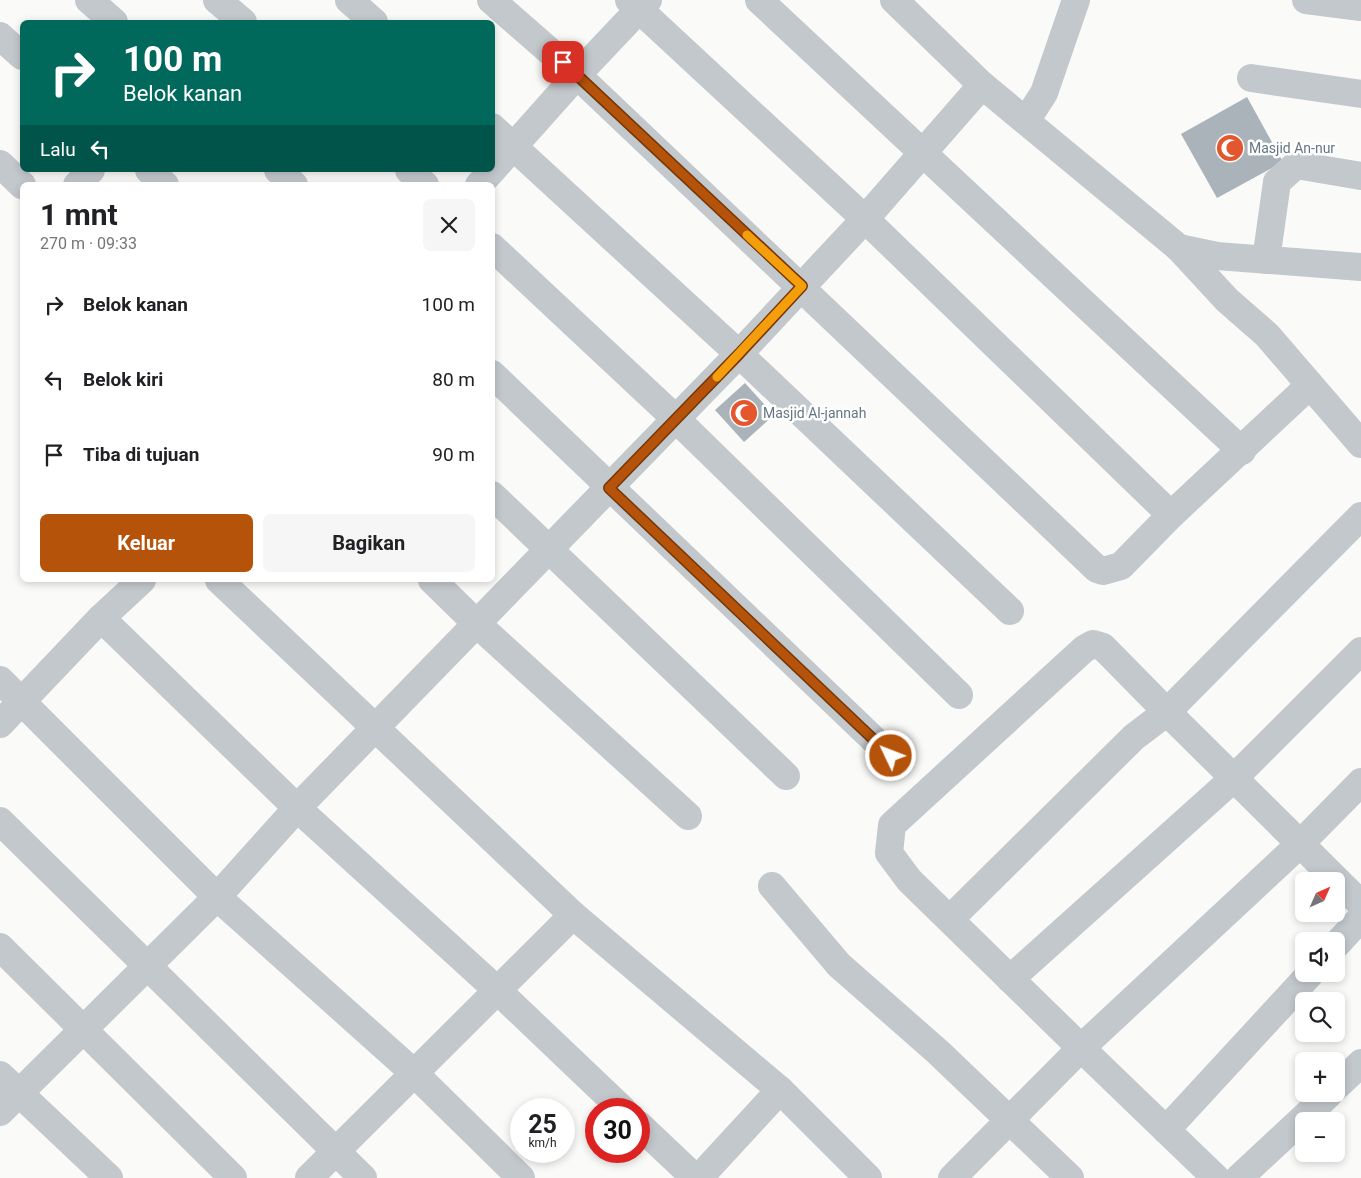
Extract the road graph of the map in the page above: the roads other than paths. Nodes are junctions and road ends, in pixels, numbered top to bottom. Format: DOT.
graph roads {
  1 [pos="89,0"];
  2 [pos="348,0"];
  3 [pos="491,0"];
  4 [pos="759,0"];
  5 [pos="894,0"];
  6 [pos="1076,0"];
  7 [pos="1306,0"];
  8 [pos="639,3"];
  9 [pos="1361,7"];
  10 [pos="112,20"];
  11 [pos="372,20"];
  12 [pos="0,36"];
  13 [pos="20,54"];
  14 [pos="577,75"];
  15 [pos="1251,78"];
  16 [pos="982,85"];
  17 [pos="1361,94"];
  18 [pos="1026,121"];
  19 [pos="495,129"];
  20 [pos="515,146"];
  21 [pos="921,153"];
  22 [pos="0,164"];
  23 [pos="495,167"];
  24 [pos="89,172"];
  25 [pos="151,172"];
  26 [pos="280,172"];
  27 [pos="411,172"];
  28 [pos="490,172"];
  29 [pos="1361,176"];
  30 [pos="80,182"];
  31 [pos="162,182"];
  32 [pos="291,182"];
  33 [pos="422,182"];
  34 [pos="481,182"];
  35 [pos="20,183"];
  36 [pos="865,219"];
  37 [pos="1179,248"];
  38 [pos="495,250"];
  39 [pos="1266,260"];
  40 [pos="1361,267"];
  41 [pos="802,286"];
  42 [pos="739,354"];
  43 [pos="495,377"];
  44 [pos="1310,385"];
  45 [pos="676,419"];
  46 [pos="1361,444"];
  47 [pos="1242,451"];
  48 [pos="609,488"];
  49 [pos="495,498"];
  50 [pos="1171,515"];
  51 [pos="1361,516"];
  52 [pos="548,549"];
  53 [pos="140,582"];
  54 [pos="221,582"];
  55 [pos="434,582"];
  56 [pos="1010,611"];
  57 [pos="101,618"];
  58 [pos="477,624"];
  59 [pos="1361,651"];
  60 [pos="0,680"];
  61 [pos="959,695"];
  62 [pos="23,701"];
  63 [pos="1167,712"];
  64 [pos="0,724"];
  65 [pos="376,728"];
  66 [pos="891,756"];
  67 [pos="786,776"];
  68 [pos="1233,778"];
  69 [pos="1361,782"];
  70 [pos="297,808"];
  71 [pos="688,816"];
  72 [pos="0,821"];
  73 [pos="1300,844"];
  74 [pos="772,886"];
  75 [pos="217,897"];
  76 [pos="1361,904"];
  77 [pos="573,915"];
  78 [pos="1361,918"];
  79 [pos="950,919"];
  80 [pos="1345,935"];
  81 [pos="0,947"];
  82 [pos="149,967"];
  83 [pos="1010,979"];
  84 [pos="1303,982"];
  85 [pos="497,990"];
  86 [pos="84,1030"];
  87 [pos="1081,1048"];
  88 [pos="1361,1063"];
  89 [pos="414,1073"];
  90 [pos="1345,1078"];
  91 [pos="780,1090"];
  92 [pos="6,1094"];
  93 [pos="610,1098"];
  94 [pos="1320,1102"];
  95 [pos="1009,1119"];
  96 [pos="1166,1130"];
  97 [pos="650,1135"];
  98 [pos="336,1152"];
  99 [pos="109,1178"];
  100 [pos="233,1178"];
  101 [pos="310,1178"];
  102 [pos="363,1178"];
  103 [pos="521,1178"];
  104 [pos="697,1178"];
  105 [pos="868,1178"];
  106 [pos="952,1178"];
  107 [pos="1070,1178"];
  108 [pos="1216,1178"];
  109 [pos="1239,1178"];
  1 -- 10 [label="street"];
  2 -- 11 [label="street"];
  3 -- 14 [label="street"];
  4 -- 21 [label="street"];
  5 -- 16 [label="street"];
  6 -- 18 [label="street"];
  7 -- 9 [label="street"];
  8 -- 14 [label="street"];
  8 -- 36 [label="street"];
  12 -- 13 [label="street"];
  14 -- 20 [label="street"];
  14 -- 41 [label="street"];
  15 -- 17 [label="street"];
  16 -- 18 [label="street"];
  16 -- 21 [label="street"];
  18 -- 37 [label="street"];
  19 -- 20 [label="street"];
  20 -- 23 [label="street"];
  20 -- 42 [label="street"];
  21 -- 36 [label="street"];
  21 -- 47 [label="street"];
  22 -- 35 [label="street"];
  24 -- 30 [label="street"];
  25 -- 31 [label="street"];
  26 -- 32 [label="street"];
  27 -- 33 [label="street"];
  28 -- 34 [label="street"];
  29 -- 39 [label="street"];
  36 -- 41 [label="street"];
  36 -- 50 [label="street"];
  37 -- 39 [label="street"];
  37 -- 44 [label="street"];
  38 -- 45 [label="street"];
  39 -- 40 [label="street"];
  41 -- 42 [label="street"];
  41 -- 50 [label="street"];
  42 -- 45 [label="street"];
  42 -- 56 [label="street"];
  43 -- 48 [label="street"];
  44 -- 46 [label="street"];
  44 -- 47 [label="street"];
  45 -- 48 [label="street"];
  45 -- 61 [label="street"];
  47 -- 50 [label="street"];
  48 -- 52 [label="street"];
  48 -- 66 [label="street"];
  49 -- 52 [label="street"];
  51 -- 63 [label="street"];
  52 -- 58 [label="street"];
  52 -- 67 [label="street"];
  53 -- 57 [label="street"];
  54 -- 65 [label="street"];
  55 -- 58 [label="street"];
  57 -- 62 [label="street"];
  57 -- 70 [label="street"];
  58 -- 65 [label="street"];
  58 -- 71 [label="street"];
  59 -- 68 [label="street"];
  60 -- 62 [label="street"];
  62 -- 64 [label="street"];
  62 -- 75 [label="street"];
  63 -- 68 [label="street"];
  63 -- 79 [label="street"];
  63 -- 79 [label="street"];
  65 -- 70 [label="street"];
  65 -- 77 [label="street"];
  68 -- 73 [label="street"];
  68 -- 83 [label="street"];
  69 -- 73 [label="street"];
  70 -- 75 [label="street"];
  70 -- 85 [label="street"];
  72 -- 82 [label="street"];
  73 -- 76 [label="street"];
  73 -- 87 [label="street"];
  74 -- 95 [label="street"];
  75 -- 82 [label="street"];
  75 -- 89 [label="street"];
  77 -- 85 [label="street"];
  77 -- 91 [label="street"];
  78 -- 80 [label="street"];
  79 -- 83 [label="street"];
  81 -- 86 [label="street"];
  82 -- 86 [label="street"];
  82 -- 98 [label="street"];
  83 -- 87 [label="street"];
  84 -- 96 [label="street"];
  85 -- 89 [label="street"];
  85 -- 93 [label="street"];
  86 -- 92 [label="street"];
  86 -- 100 [label="street"];
  87 -- 95 [label="street"];
  87 -- 96 [label="street"];
  88 -- 90 [label="street"];
  89 -- 98 [label="street"];
  89 -- 103 [label="street"];
  91 -- 104 [label="street"];
  91 -- 105 [label="street"];
  92 -- 99 [label="street"];
  94 -- 109 [label="street"];
  95 -- 106 [label="street"];
  95 -- 107 [label="street"];
  96 -- 108 [label="street"];
  97 -- 104 [label="street"];
  98 -- 101 [label="street"];
  98 -- 102 [label="street"];
}
